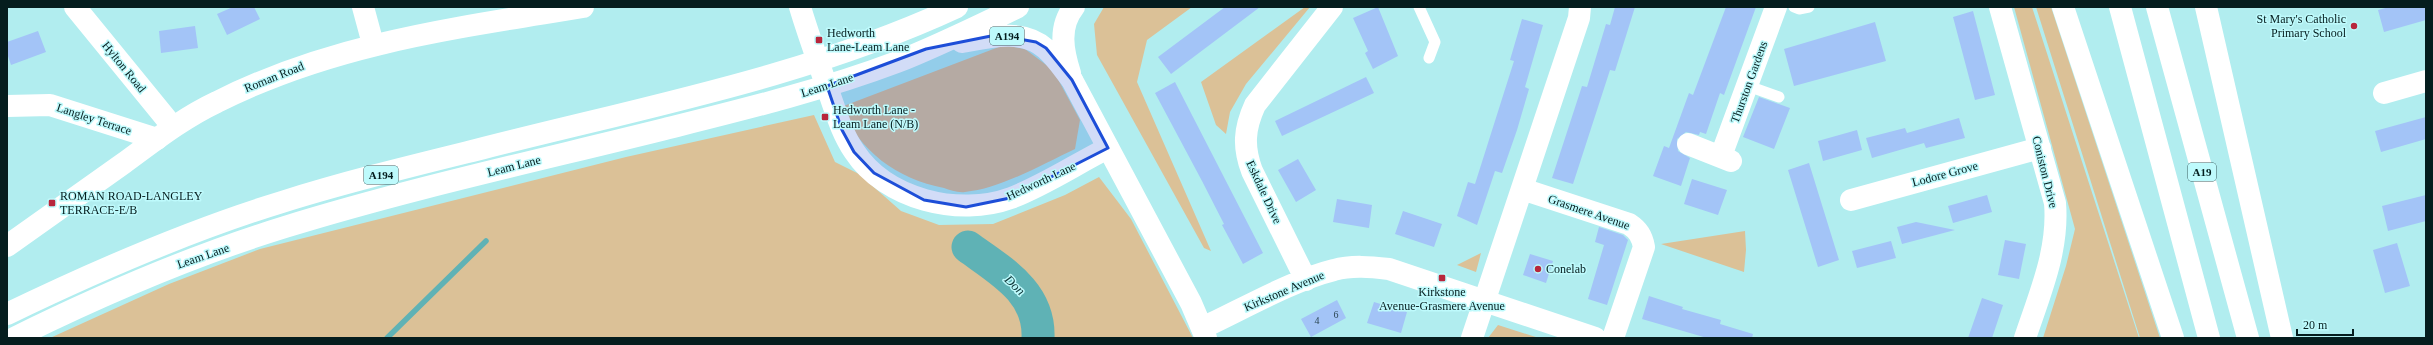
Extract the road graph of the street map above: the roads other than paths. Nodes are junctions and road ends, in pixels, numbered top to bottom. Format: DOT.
graph roads {
  1 [pos="75,7"];
  2 [pos="363,7"];
  3 [pos="583,7"];
  4 [pos="800,7"];
  5 [pos="957,7"];
  6 [pos="1018,7"];
  7 [pos="1074,7"];
  8 [pos="1332,7"];
  9 [pos="1419,7"];
  10 [pos="1580,7"];
  11 [pos="1776,7"];
  12 [pos="1794,7"];
  13 [pos="1809,7"];
  14 [pos="2000,7"];
  15 [pos="2063,7"];
  16 [pos="2120,7"];
  17 [pos="2157,7"];
  18 [pos="2206,7"];
  19 [pos="373,44"];
  20 [pos="926,49"];
  21 [pos="1430,58"];
  22 [pos="1072,80"];
  23 [pos="2426,81"];
  24 [pos="1748,86"];
  25 [pos="2384,93"];
  26 [pos="1778,97"];
  27 [pos="7,106"];
  28 [pos="165,133"];
  29 [pos="1688,144"];
  30 [pos="1108,148"];
  31 [pos="2040,148"];
  32 [pos="1522,189"];
  33 [pos="1851,200"];
  34 [pos="7,246"];
  35 [pos="1306,280"];
  36 [pos="1484,301"];
  37 [pos="7,314"];
  38 [pos="1204,333"];
  39 [pos="14,338"];
  40 [pos="1472,338"];
  41 [pos="1595,338"];
  42 [pos="1613,338"];
  43 [pos="2026,338"];
  44 [pos="2173,338"];
  45 [pos="2208,338"];
  46 [pos="2248,338"];
  47 [pos="2282,338"];
  1 -- 28 [label="main road, Hylton Road"];
  2 -- 19 [label="main road"];
  3 -- 19 [label="main road, Roman Road"];
  4 -- 30 [label="main road, Hedworth Lane"];
  5 -- 37 [label="main road, Leam Lane / A194"];
  6 -- 20 [label="main road, Leam Lane / A194"];
  7 -- 22 [label="main road"];
  8 -- 35 [label="main road, Eskdale Drive"];
  9 -- 21 [label="lane"];
  10 -- 32 [label="main road"];
  11 -- 24 [label="main road, Thurston Gardens"];
  12 -- 13 [label="lane"];
  14 -- 31 [label="main road, Coniston Drive"];
  15 -- 44 [label="main road"];
  16 -- 45 [label="main road"];
  17 -- 46 [label="main road, A19"];
  18 -- 47 [label="main road"];
  19 -- 28 [label="main road, Roman Road"];
  20 -- 22 [label="main road, A194"];
  20 -- 39 [label="main road, Leam Lane / A194"];
  22 -- 30 [label="main road"];
  23 -- 25 [label="main road"];
  24 -- 26 [label="lane"];
  24 -- 29 [label="main road, Thurston Gardens"];
  27 -- 28 [label="main road, Langley Terrace"];
  28 -- 34 [label="main road, Roman Road"];
  30 -- 38 [label="main road"];
  31 -- 33 [label="main road, Lodore Grove"];
  31 -- 43 [label="main road, Coniston Drive"];
  32 -- 36 [label="main road"];
  32 -- 42 [label="main road, Grasmere Avenue"];
  35 -- 36 [label="main road, Kirkstone Avenue"];
  35 -- 38 [label="main road, Kirkstone Avenue"];
  36 -- 40 [label="main road"];
  36 -- 41 [label="main road, Kirkstone Avenue"];
}
